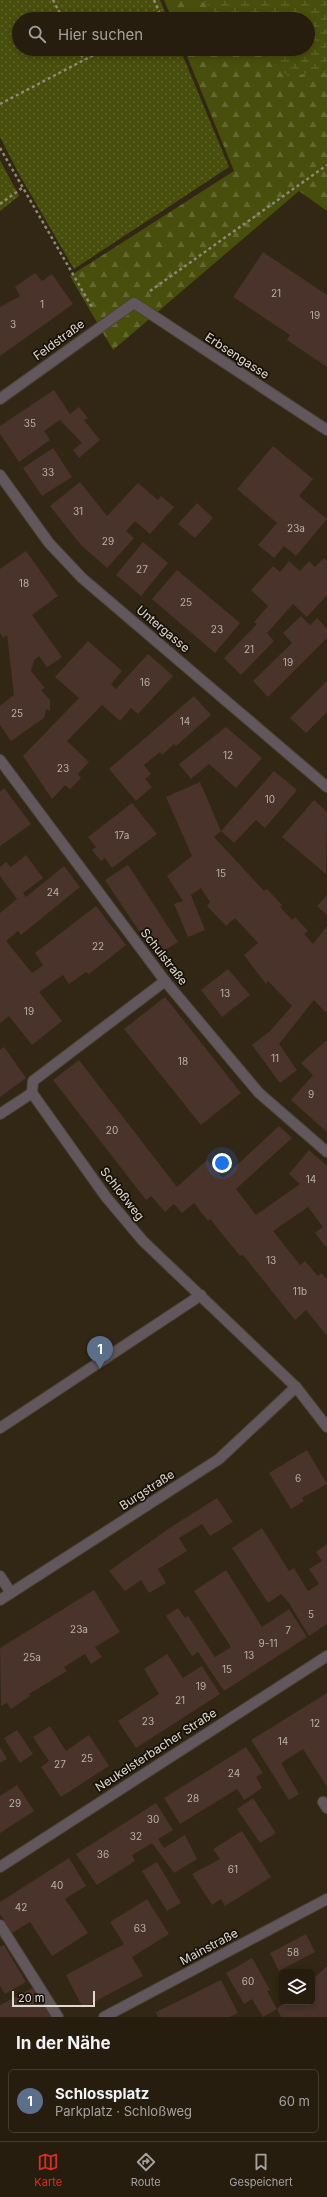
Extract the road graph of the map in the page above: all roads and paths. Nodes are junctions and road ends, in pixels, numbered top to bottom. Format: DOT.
graph roads {
  1 [pos="53,0"];
  2 [pos="154,0"];
  3 [pos="59,12"];
  4 [pos="159,12"];
  5 [pos="82,56"];
  6 [pos="92,56"];
  7 [pos="84,60"];
  8 [pos="0,104"];
  9 [pos="0,148"];
  10 [pos="327,165"];
  11 [pos="22,188"];
  12 [pos="0,204"];
  13 [pos="134,303"];
  14 [pos="102,325"];
  15 [pos="0,399"];
  16 [pos="327,430"];
  17 [pos="0,474"];
  18 [pos="0,760"];
  19 [pos="327,787"];
  20 [pos="164,981"];
  21 [pos="32,1093"];
  22 [pos="0,1114"];
  23 [pos="327,1152"];
  24 [pos="201,1294"];
  25 [pos="296,1387"];
  26 [pos="327,1427"];
  27 [pos="0,1428"];
  28 [pos="0,1576"];
  29 [pos="11,1593"];
  30 [pos="0,1600"];
  31 [pos="327,1656"];
  32 [pos="0,1867"];
  33 [pos="327,1899"];
  34 [pos="0,1925"];
  35 [pos="58,2017"];
  36 [pos="104,2017"];
  1 -- 3 [label="path"];
  2 -- 4 [label="path"];
  5 -- 7 [label="path"];
  6 -- 7 [label="path"];
  7 -- 8 [label="path"];
  9 -- 11 [label="path"];
  10 -- 13 [label="path"];
  11 -- 12 [label="path"];
  11 -- 14 [label="path"];
  13 -- 14 [label="street, Feldstraße"];
  13 -- 16 [label="street, Erbsengasse"];
  14 -- 15 [label="street, Feldstraße"];
  17 -- 19 [label="street, Untergasse"];
  18 -- 20 [label="street, Schulstraße"];
  20 -- 21 [label="street"];
  20 -- 23 [label="street, Schulstraße"];
  21 -- 22 [label="street"];
  21 -- 24 [label="street, Schloßweg"];
  24 -- 25 [label="street, Schloßweg"];
  24 -- 27 [label="street"];
  25 -- 26 [label="street, Schloßweg"];
  25 -- 29 [label="street, Burgstraße"];
  28 -- 29 [label="street"];
  29 -- 30 [label="street, Burgstraße"];
  31 -- 32 [label="street, Neukelsterbacher Straße"];
  33 -- 36 [label="street, Mainstraße"];
  34 -- 35 [label="street"];
}
